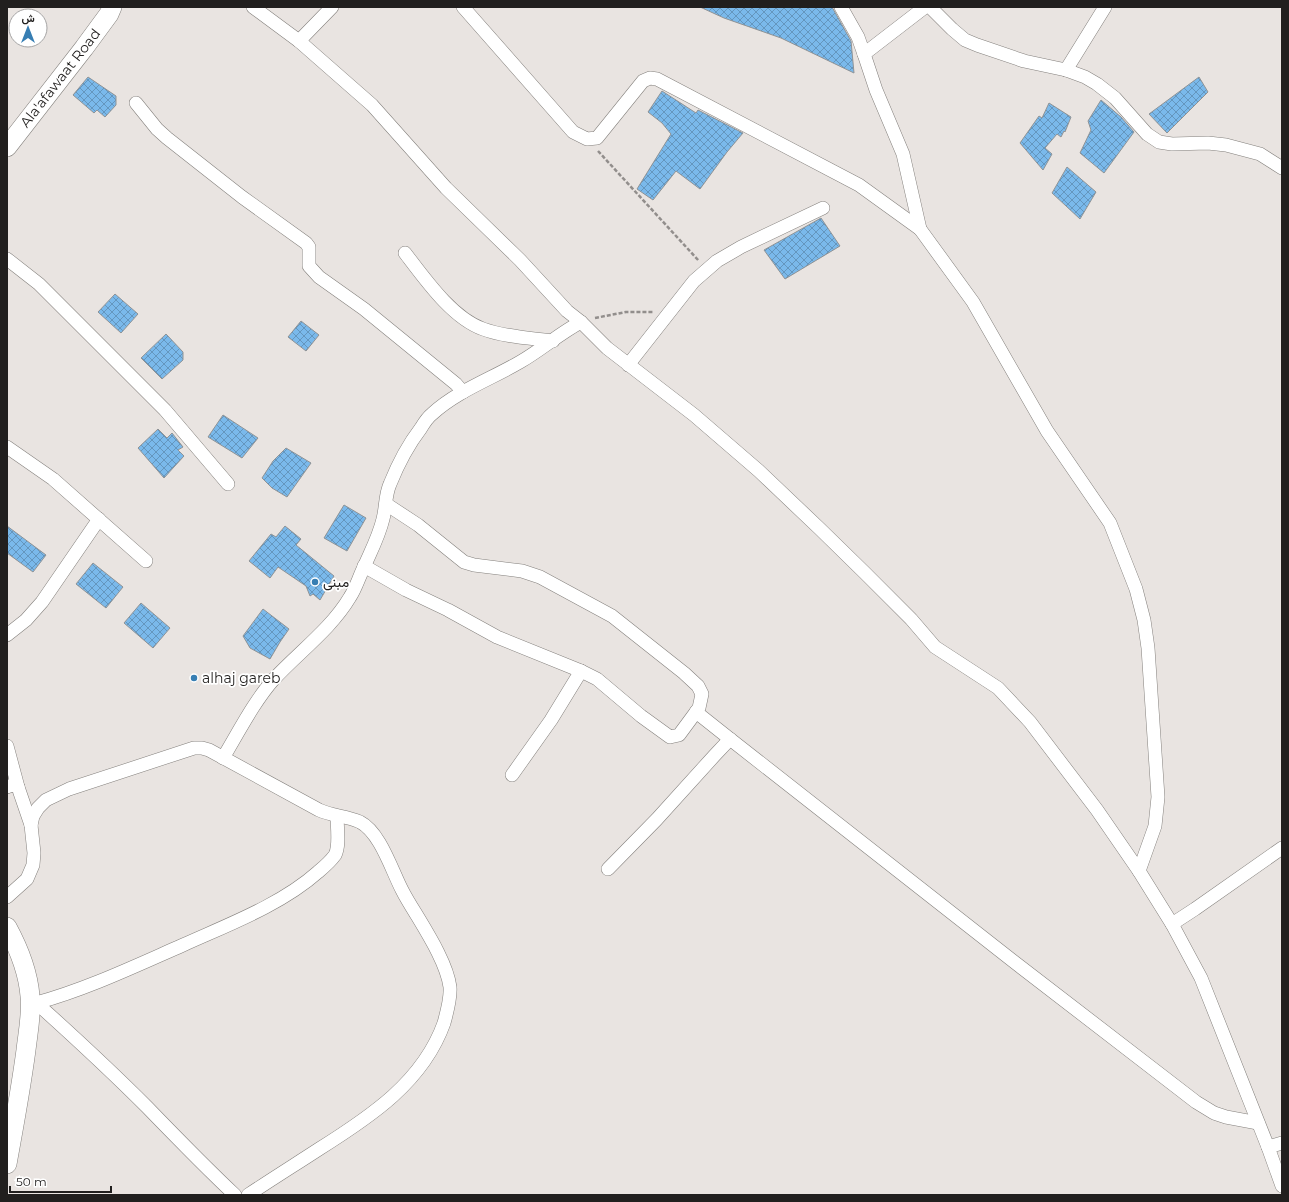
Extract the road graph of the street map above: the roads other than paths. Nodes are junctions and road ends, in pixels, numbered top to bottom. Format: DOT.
graph roads {
  1 [pos="112,7"];
  2 [pos="253,7"];
  3 [pos="332,7"];
  4 [pos="463,7"];
  5 [pos="841,7"];
  6 [pos="925,7"];
  7 [pos="930,7"];
  8 [pos="1105,7"];
  9 [pos="299,41"];
  10 [pos="864,54"];
  11 [pos="1066,70"];
  12 [pos="136,103"];
  13 [pos="7,147"];
  14 [pos="1282,168"];
  15 [pos="823,208"];
  16 [pos="920,229"];
  17 [pos="406,254"];
  18 [pos="7,259"];
  19 [pos="581,322"];
  20 [pos="553,341"];
  21 [pos="628,365"];
  22 [pos="463,392"];
  23 [pos="7,447"];
  24 [pos="228,484"];
  25 [pos="386,504"];
  26 [pos="99,519"];
  27 [pos="146,561"];
  28 [pos="364,566"];
  29 [pos="7,635"];
  30 [pos="582,671"];
  31 [pos="696,712"];
  32 [pos="730,740"];
  33 [pos="7,746"];
  34 [pos="223,758"];
  35 [pos="512,775"];
  36 [pos="13,787"];
  37 [pos="337,816"];
  38 [pos="31,825"];
  39 [pos="1282,848"];
  40 [pos="608,869"];
  41 [pos="1139,871"];
  42 [pos="7,897"];
  43 [pos="1172,924"];
  44 [pos="7,927"];
  45 [pos="33,1000"];
  46 [pos="13,1097"];
  47 [pos="1258,1123"];
  48 [pos="1282,1143"];
  49 [pos="1268,1147"];
  50 [pos="7,1164"];
  51 [pos="1282,1186"];
  52 [pos="235,1195"];
  53 [pos="248,1195"];
  1 -- 13 [label="street, Ala'afawaat Road"];
  2 -- 9 [label="street"];
  3 -- 9 [label="street"];
  4 -- 16 [label="street"];
  5 -- 10 [label="street"];
  6 -- 10 [label="street"];
  7 -- 11 [label="street"];
  8 -- 11 [label="street"];
  9 -- 19 [label="street"];
  10 -- 16 [label="street"];
  11 -- 14 [label="street"];
  12 -- 22 [label="street"];
  15 -- 21 [label="street"];
  16 -- 41 [label="street"];
  17 -- 20 [label="street"];
  18 -- 24 [label="street"];
  19 -- 20 [label="street"];
  19 -- 21 [label="street"];
  20 -- 22 [label="street"];
  21 -- 41 [label="street"];
  22 -- 25 [label="street"];
  23 -- 26 [label="street"];
  25 -- 28 [label="street"];
  25 -- 31 [label="street"];
  26 -- 27 [label="street"];
  26 -- 29 [label="street"];
  28 -- 30 [label="street"];
  28 -- 34 [label="street"];
  30 -- 31 [label="street"];
  30 -- 35 [label="street"];
  31 -- 32 [label="street"];
  32 -- 40 [label="street"];
  32 -- 47 [label="street"];
  33 -- 36 [label="street"];
  34 -- 37 [label="street"];
  34 -- 38 [label="street"];
  36 -- 38 [label="street"];
  37 -- 45 [label="street"];
  37 -- 53 [label="street"];
  38 -- 42 [label="street"];
  39 -- 43 [label="street"];
  41 -- 43 [label="street"];
  43 -- 47 [label="street"];
  44 -- 45 [label="street"];
  45 -- 46 [label="street"];
  45 -- 52 [label="street"];
  46 -- 50 [label="street"];
  47 -- 49 [label="street"];
  48 -- 49 [label="street"];
  49 -- 51 [label="street"];
}
